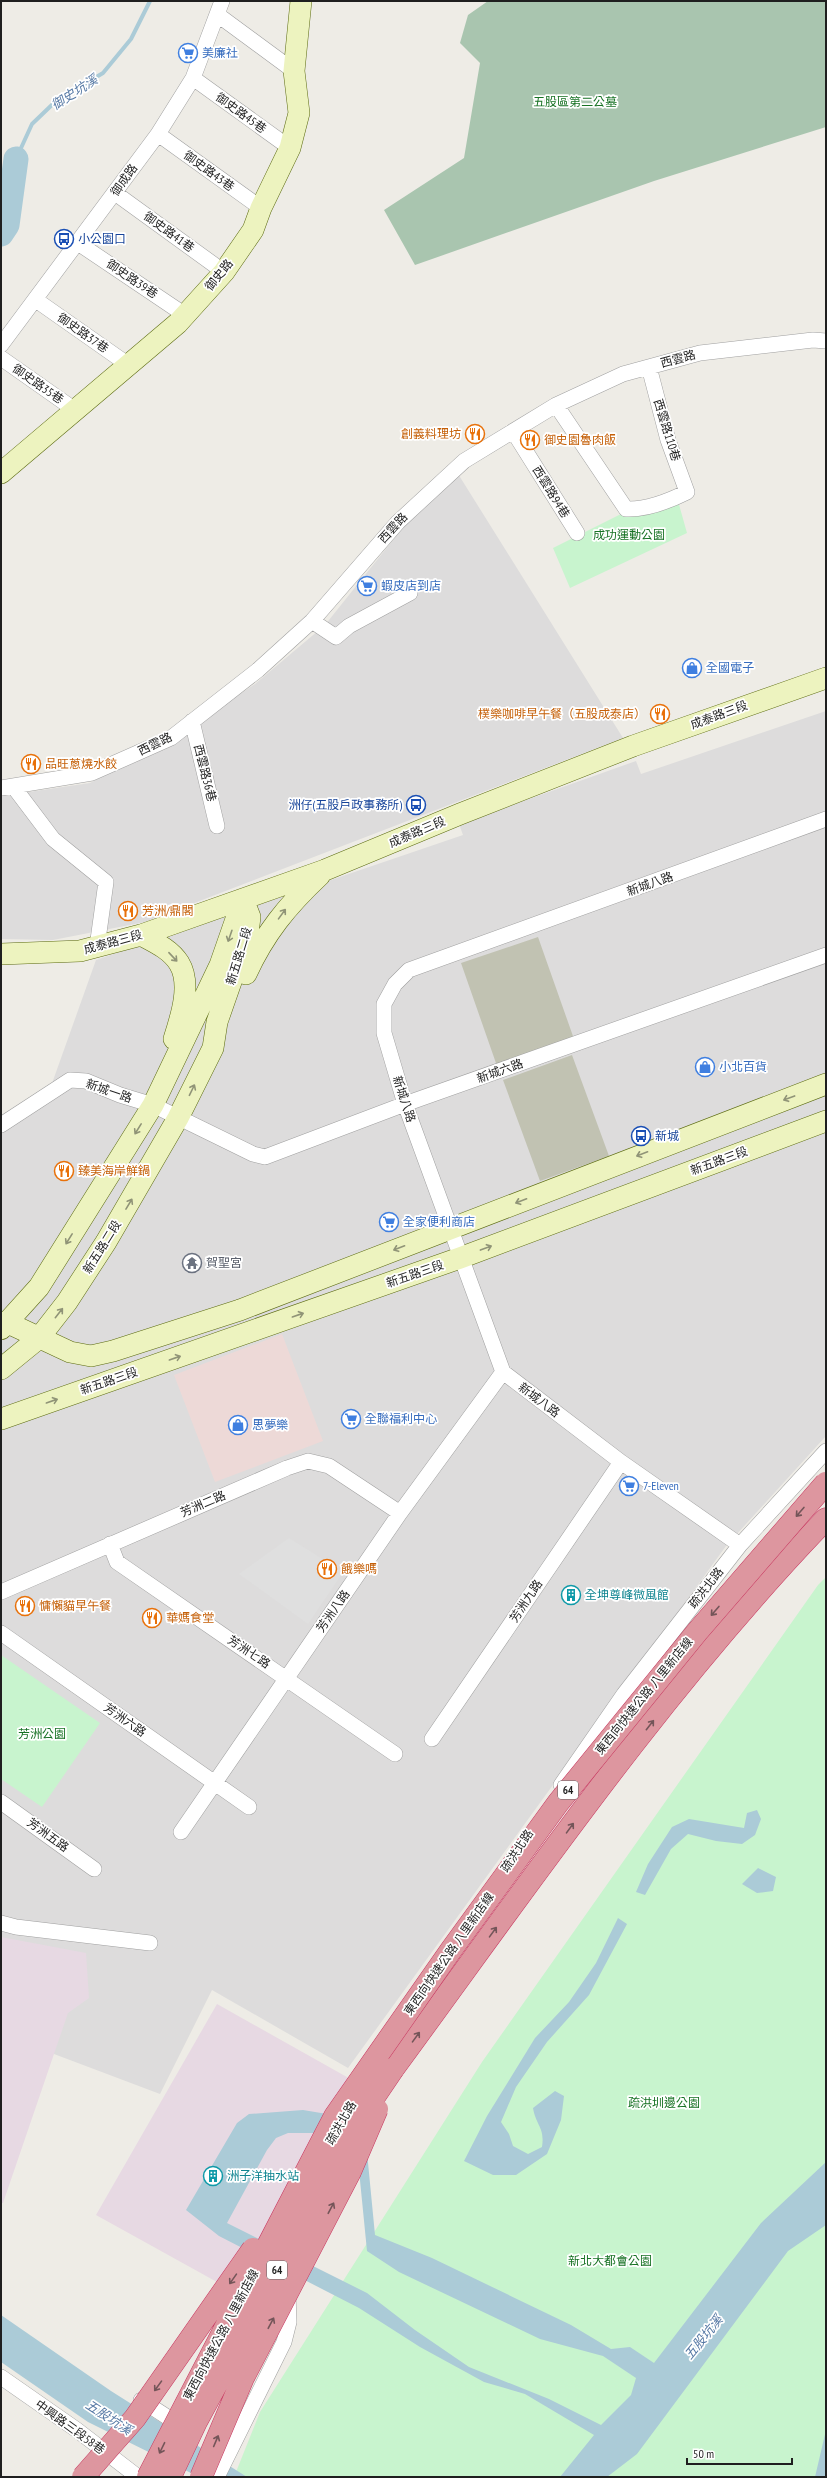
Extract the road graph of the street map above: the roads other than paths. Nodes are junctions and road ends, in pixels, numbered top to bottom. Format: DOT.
graph roads {
  1 [pos="222,1"];
  2 [pos="301,1"];
  3 [pos="218,15"];
  4 [pos="294,71"];
  5 [pos="193,78"];
  6 [pos="158,134"];
  7 [pos="290,148"];
  8 [pos="114,193"];
  9 [pos="261,208"];
  10 [pos="78,243"];
  11 [pos="224,272"];
  12 [pos="36,300"];
  13 [pos="185,315"];
  14 [pos="826,341"];
  15 [pos="1,345"];
  16 [pos="1,358"];
  17 [pos="130,366"];
  18 [pos="649,367"];
  19 [pos="556,405"];
  20 [pos="75,410"];
  21 [pos="513,431"];
  22 [pos="1,473"];
  23 [pos="576,532"];
  24 [pos="410,593"];
  25 [pos="312,621"];
  26 [pos="826,678"];
  27 [pos="192,721"];
  28 [pos="7,787"];
  29 [pos="826,819"];
  30 [pos="217,826"];
  31 [pos="325,870"];
  32 [pos="243,899"];
  33 [pos="141,935"];
  34 [pos="97,947"];
  35 [pos="1,954"];
  36 [pos="826,956"];
  37 [pos="213,1048"];
  38 [pos="826,1084"];
  39 [pos="405,1104"];
  40 [pos="153,1105"];
  41 [pos="178,1118"];
  42 [pos="826,1121"];
  43 [pos="1,1125"];
  44 [pos="451,1228"];
  45 [pos="460,1258"];
  46 [pos="5,1326"];
  47 [pos="39,1338"];
  48 [pos="1,1369"];
  49 [pos="503,1372"];
  50 [pos="1,1419"];
  51 [pos="826,1451"];
  52 [pos="621,1462"];
  53 [pos="826,1483"];
  54 [pos="400,1514"];
  55 [pos="826,1519"];
  56 [pos="110,1544"];
  57 [pos="740,1545"];
  58 [pos="1,1592"];
  59 [pos="1,1633"];
  60 [pos="287,1678"];
  61 [pos="432,1739"];
  62 [pos="395,1754"];
  63 [pos="214,1784"];
  64 [pos="1,1802"];
  65 [pos="249,1807"];
  66 [pos="181,1832"];
  67 [pos="94,1869"];
  68 [pos="1,1923"];
  69 [pos="150,1943"];
  70 [pos="393,2068"];
  71 [pos="335,2116"];
  72 [pos="283,2230"];
  73 [pos="254,2283"];
  74 [pos="289,2301"];
  75 [pos="230,2337"];
  76 [pos="276,2361"];
  77 [pos="1,2377"];
  78 [pos="142,2400"];
  79 [pos="83,2477"];
  80 [pos="138,2477"];
  81 [pos="148,2477"];
  82 [pos="170,2477"];
  83 [pos="201,2477"];
  84 [pos="217,2477"];
  1 -- 3 [label="street, 御成路"];
  2 -- 4 [label="street, 御史路"];
  3 -- 4 [label="street"];
  3 -- 5 [label="street, 御成路"];
  4 -- 7 [label="street, 御史路"];
  5 -- 6 [label="street, 御成路"];
  5 -- 7 [label="street, 御史路45巷"];
  6 -- 8 [label="street, 御成路"];
  6 -- 9 [label="street, 御史路43巷"];
  7 -- 9 [label="street, 御史路"];
  8 -- 10 [label="street, 御成路"];
  8 -- 11 [label="street, 御史路41巷"];
  9 -- 11 [label="street, 御史路"];
  10 -- 12 [label="street, 御成路"];
  10 -- 13 [label="street, 御史路39巷"];
  11 -- 13 [label="street, 御史路"];
  12 -- 15 [label="street, 御成路"];
  12 -- 17 [label="street, 御史路37巷"];
  13 -- 17 [label="street, 御史路"];
  14 -- 18 [label="street, 西雲路"];
  16 -- 20 [label="street, 御史路35巷"];
  17 -- 20 [label="street, 御史路"];
  18 -- 19 [label="street, 西雲路"];
  18 -- 19 [label="street, 西雲路110巷"];
  19 -- 21 [label="street, 西雲路"];
  20 -- 22 [label="street, 御史路"];
  21 -- 23 [label="street, 西雲路94巷"];
  21 -- 25 [label="street, 西雲路"];
  24 -- 25 [label="street"];
  25 -- 27 [label="street, 西雲路"];
  26 -- 31 [label="street, 成泰路三段"];
  27 -- 28 [label="street, 西雲路"];
  27 -- 30 [label="street, 西雲路36巷"];
  28 -- 34 [label="street"];
  29 -- 39 [label="street, 新城八路"];
  31 -- 32 [label="street, 成泰路三段"];
  37 -- 31 [label="street, one-way"];
  32 -- 33 [label="street, 成泰路三段"];
  32 -- 37 [label="street, 新五路二段"];
  32 -- 40 [label="street, 新五路二段, one-way"];
  33 -- 34 [label="street, 成泰路三段"];
  33 -- 40 [label="street, one-way"];
  34 -- 35 [label="street, 成泰路三段"];
  36 -- 39 [label="street, 新城六路"];
  41 -- 37 [label="street, 新五路二段, one-way"];
  38 -- 44 [label="street, one-way"];
  39 -- 41 [label="street, 新城六路"];
  39 -- 44 [label="street, 新城八路"];
  40 -- 41 [label="street, 新城一路"];
  40 -- 43 [label="street, 新城一路"];
  40 -- 46 [label="street, 新五路二段, one-way"];
  47 -- 41 [label="street, 新五路二段, one-way"];
  45 -- 42 [label="street, 新五路三段, one-way"];
  44 -- 45 [label="street, 新城八路"];
  44 -- 47 [label="street, one-way"];
  45 -- 49 [label="street, 新城八路"];
  50 -- 45 [label="street, 新五路三段, one-way"];
  46 -- 47 [label="street"];
  47 -- 48 [label="street, 新五路二段"];
  49 -- 52 [label="street, 新城八路"];
  49 -- 54 [label="street, 芳洲八路"];
  51 -- 57 [label="street, 疏洪北路"];
  52 -- 57 [label="street, 新城八路"];
  52 -- 61 [label="street, 芳洲九路"];
  53 -- 71 [label="highway, 東西向快速公路 八里新店線 / 64, one-way, bridge"];
  54 -- 56 [label="street, 芳洲二路"];
  54 -- 60 [label="street, 芳洲八路"];
  70 -- 55 [label="highway, 東西向快速公路 八里新店線 / 64, one-way"];
  56 -- 58 [label="street, 芳洲二路"];
  56 -- 60 [label="street, 芳洲七路"];
  57 -- 72 [label="street, 疏洪北路"];
  59 -- 63 [label="street, 芳洲六路"];
  60 -- 62 [label="street, 芳洲七路"];
  60 -- 63 [label="street, 芳洲八路"];
  63 -- 65 [label="street, 芳洲六路"];
  63 -- 66 [label="street, 芳洲八路"];
  64 -- 67 [label="street, 芳洲五路"];
  68 -- 69 [label="street"];
  70 -- 82 [label="highway, 東西向快速公路 八里新店線 / 64, bridge"];
  83 -- 70 [label="highway, one-way, bridge"];
  71 -- 79 [label="highway, one-way, bridge"];
  71 -- 81 [label="highway, 東西向快速公路 八里新店線 / 64, one-way, bridge"];
  72 -- 73 [label="street, 疏洪北路"];
  72 -- 74 [label="street"];
  73 -- 74 [label="street"];
  73 -- 75 [label="street, 疏洪北路"];
  74 -- 76 [label="street"];
  75 -- 76 [label="street"];
  75 -- 78 [label="street, 疏洪北路"];
  76 -- 84 [label="street"];
  77 -- 80 [label="street, 中興路三段58巷"];
}
